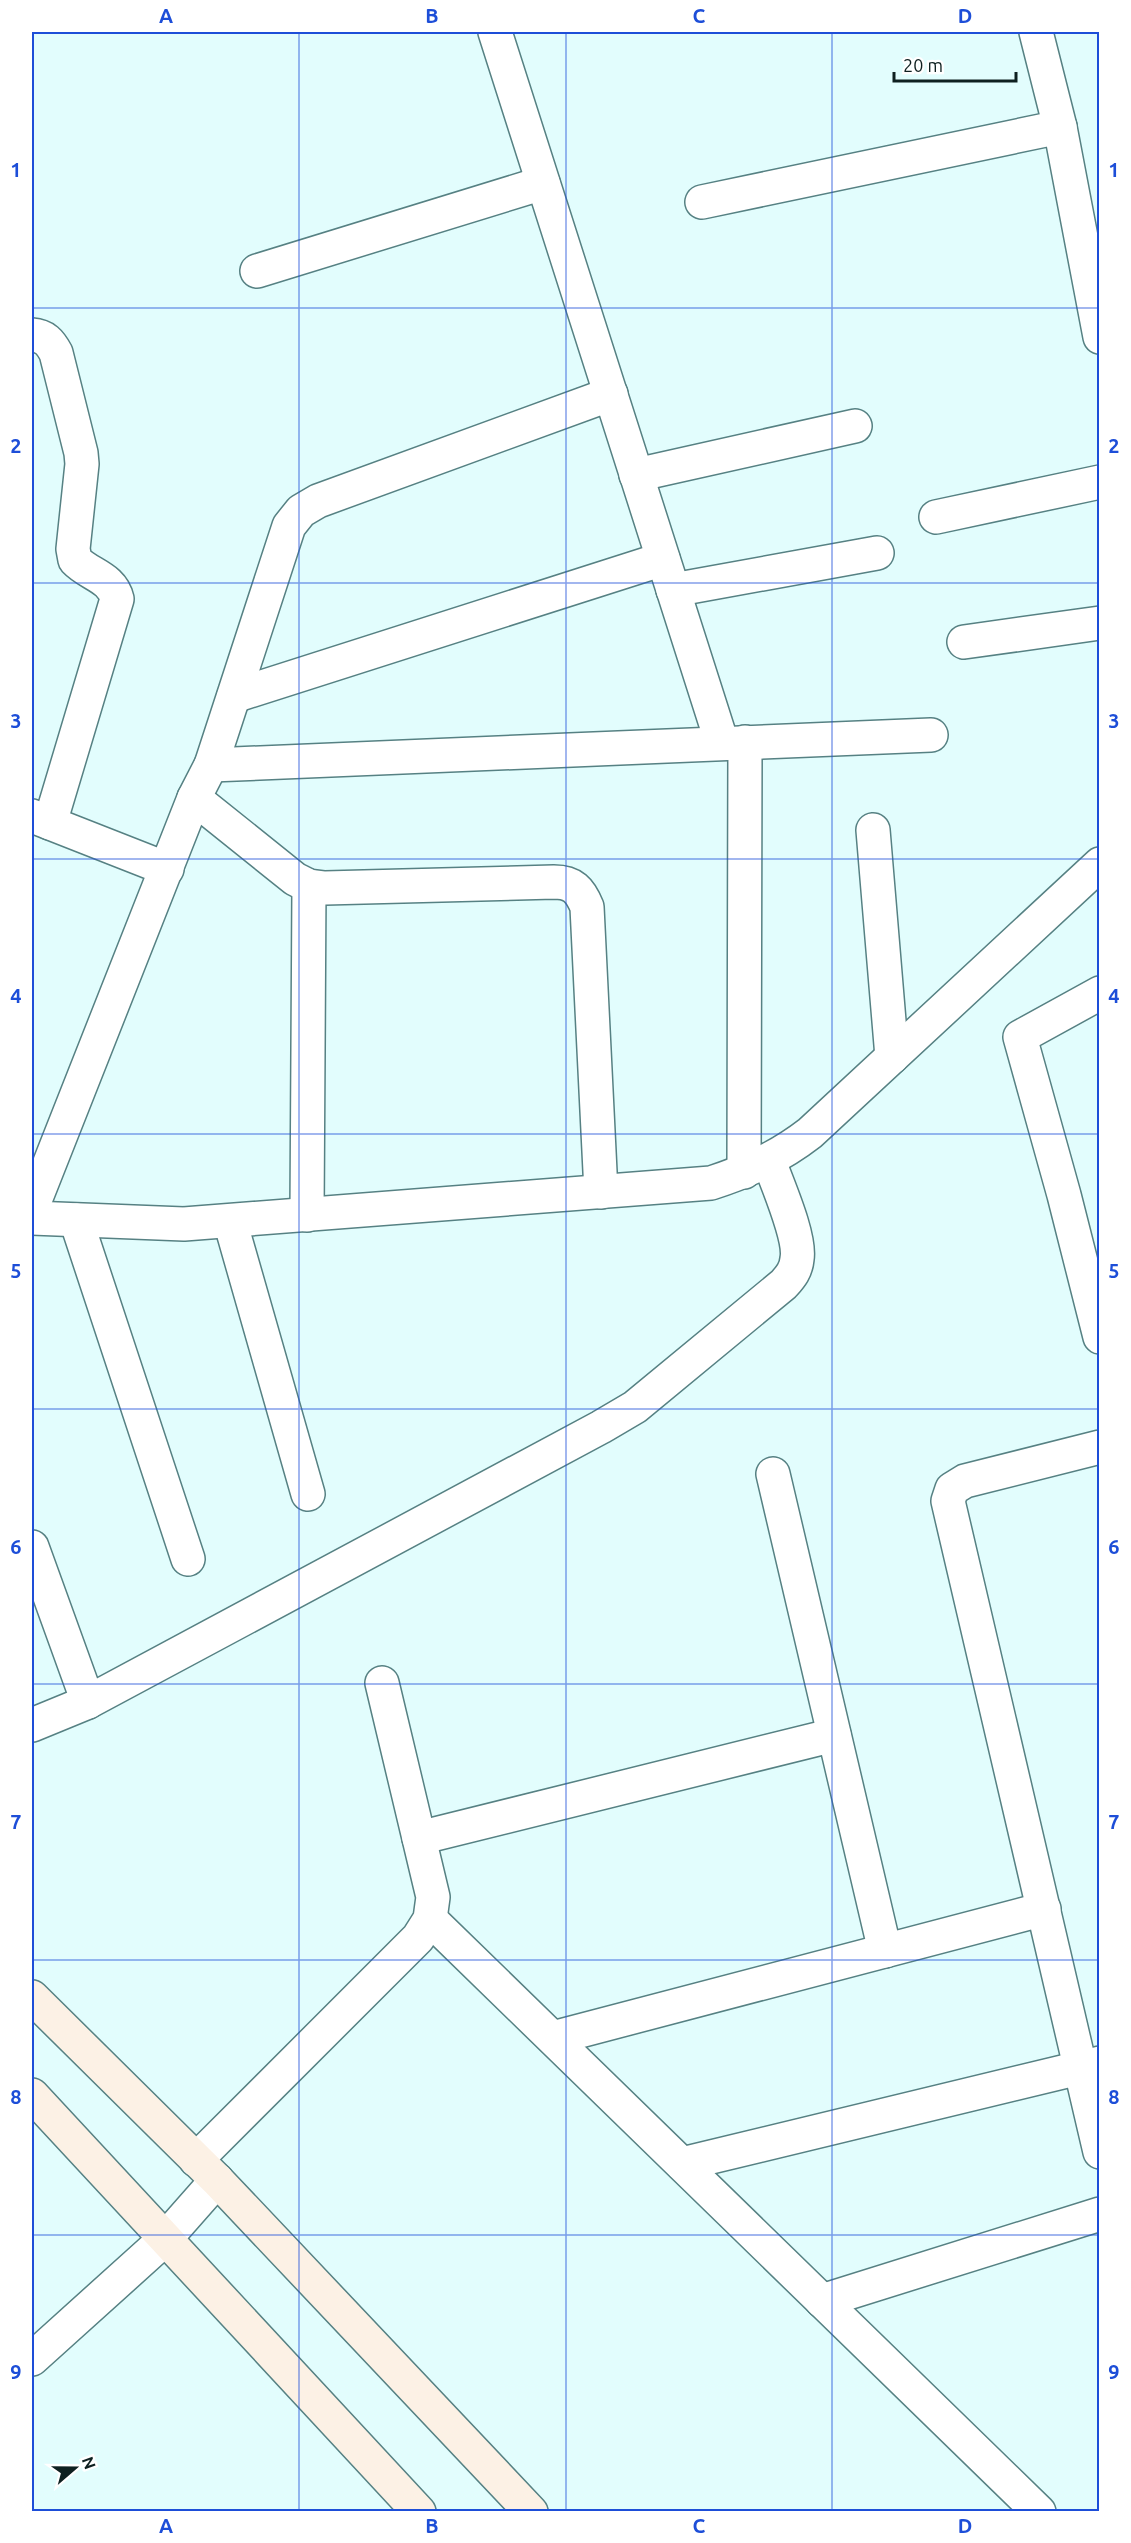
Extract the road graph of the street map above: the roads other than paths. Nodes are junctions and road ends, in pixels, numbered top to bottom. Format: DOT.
graph roads {
  1 [pos="495,32"];
  2 [pos="1036,32"];
  3 [pos="1060,127"];
  4 [pos="543,183"];
  5 [pos="702,202"];
  6 [pos="257,271"];
  7 [pos="32,335"];
  8 [pos="1100,337"];
  9 [pos="611,394"];
  10 [pos="855,426"];
  11 [pos="636,475"];
  12 [pos="1100,482"];
  13 [pos="936,517"];
  14 [pos="877,553"];
  15 [pos="663,559"];
  16 [pos="673,590"];
  17 [pos="1100,622"];
  18 [pos="964,642"];
  19 [pos="234,696"];
  20 [pos="932,735"];
  21 [pos="734,743"];
  22 [pos="211,765"];
  23 [pos="194,798"];
  24 [pos="41,820"];
  25 [pos="873,830"];
  26 [pos="1100,864"];
  27 [pos="167,869"];
  28 [pos="309,886"];
  29 [pos="1100,993"];
  30 [pos="892,1057"];
  31 [pos="757,1167"];
  32 [pos="601,1192"];
  33 [pos="32,1207"];
  34 [pos="307,1215"];
  35 [pos="76,1220"];
  36 [pos="230,1221"];
  37 [pos="1095,1300"];
  38 [pos="1100,1337"];
  39 [pos="1100,1448"];
  40 [pos="773,1474"];
  41 [pos="308,1494"];
  42 [pos="32,1547"];
  43 [pos="188,1559"];
  44 [pos="382,1683"];
  45 [pos="88,1701"];
  46 [pos="32,1725"];
  47 [pos="834,1734"];
  48 [pos="419,1838"];
  49 [pos="1044,1909"];
  50 [pos="430,1919"];
  51 [pos="885,1951"];
  52 [pos="32,1997"];
  53 [pos="553,2038"];
  54 [pos="1090,2066"];
  55 [pos="32,2095"];
  56 [pos="1100,2152"];
  57 [pos="682,2164"];
  58 [pos="206,2170"];
  59 [pos="1100,2214"];
  60 [pos="165,2239"];
  61 [pos="822,2301"];
  62 [pos="32,2359"];
  63 [pos="419,2511"];
  64 [pos="531,2511"];
  65 [pos="1039,2511"];
  1 -- 4 [label="street"];
  2 -- 3 [label="street"];
  3 -- 5 [label="street"];
  3 -- 8 [label="street"];
  4 -- 6 [label="street"];
  4 -- 9 [label="street"];
  7 -- 24 [label="street"];
  9 -- 11 [label="street"];
  9 -- 19 [label="street"];
  10 -- 11 [label="street"];
  11 -- 15 [label="street"];
  12 -- 13 [label="street"];
  14 -- 16 [label="street"];
  15 -- 16 [label="street"];
  15 -- 19 [label="street"];
  16 -- 21 [label="street"];
  17 -- 18 [label="street"];
  19 -- 22 [label="street"];
  20 -- 21 [label="street"];
  21 -- 22 [label="street"];
  21 -- 31 [label="street"];
  22 -- 23 [label="street"];
  23 -- 27 [label="street"];
  23 -- 28 [label="street"];
  24 -- 27 [label="street"];
  25 -- 30 [label="street"];
  26 -- 30 [label="street"];
  27 -- 33 [label="street"];
  28 -- 32 [label="street"];
  28 -- 34 [label="street"];
  29 -- 37 [label="street"];
  30 -- 31 [label="street"];
  31 -- 32 [label="street"];
  31 -- 45 [label="street"];
  32 -- 34 [label="street"];
  33 -- 35 [label="street"];
  34 -- 36 [label="street"];
  35 -- 36 [label="street"];
  35 -- 43 [label="street"];
  36 -- 41 [label="street"];
  37 -- 38 [label="street"];
  39 -- 49 [label="street"];
  40 -- 47 [label="street"];
  42 -- 45 [label="street"];
  44 -- 48 [label="street"];
  45 -- 46 [label="street"];
  47 -- 48 [label="street"];
  47 -- 51 [label="street"];
  48 -- 50 [label="street"];
  49 -- 51 [label="street"];
  49 -- 54 [label="street"];
  50 -- 53 [label="street"];
  50 -- 58 [label="street"];
  51 -- 53 [label="street"];
  52 -- 58 [label="street"];
  53 -- 57 [label="street"];
  54 -- 56 [label="street"];
  54 -- 57 [label="street"];
  55 -- 60 [label="street"];
  57 -- 61 [label="street"];
  58 -- 60 [label="street"];
  58 -- 64 [label="street"];
  59 -- 61 [label="street"];
  60 -- 62 [label="street"];
  60 -- 63 [label="street"];
  61 -- 65 [label="street"];
}
